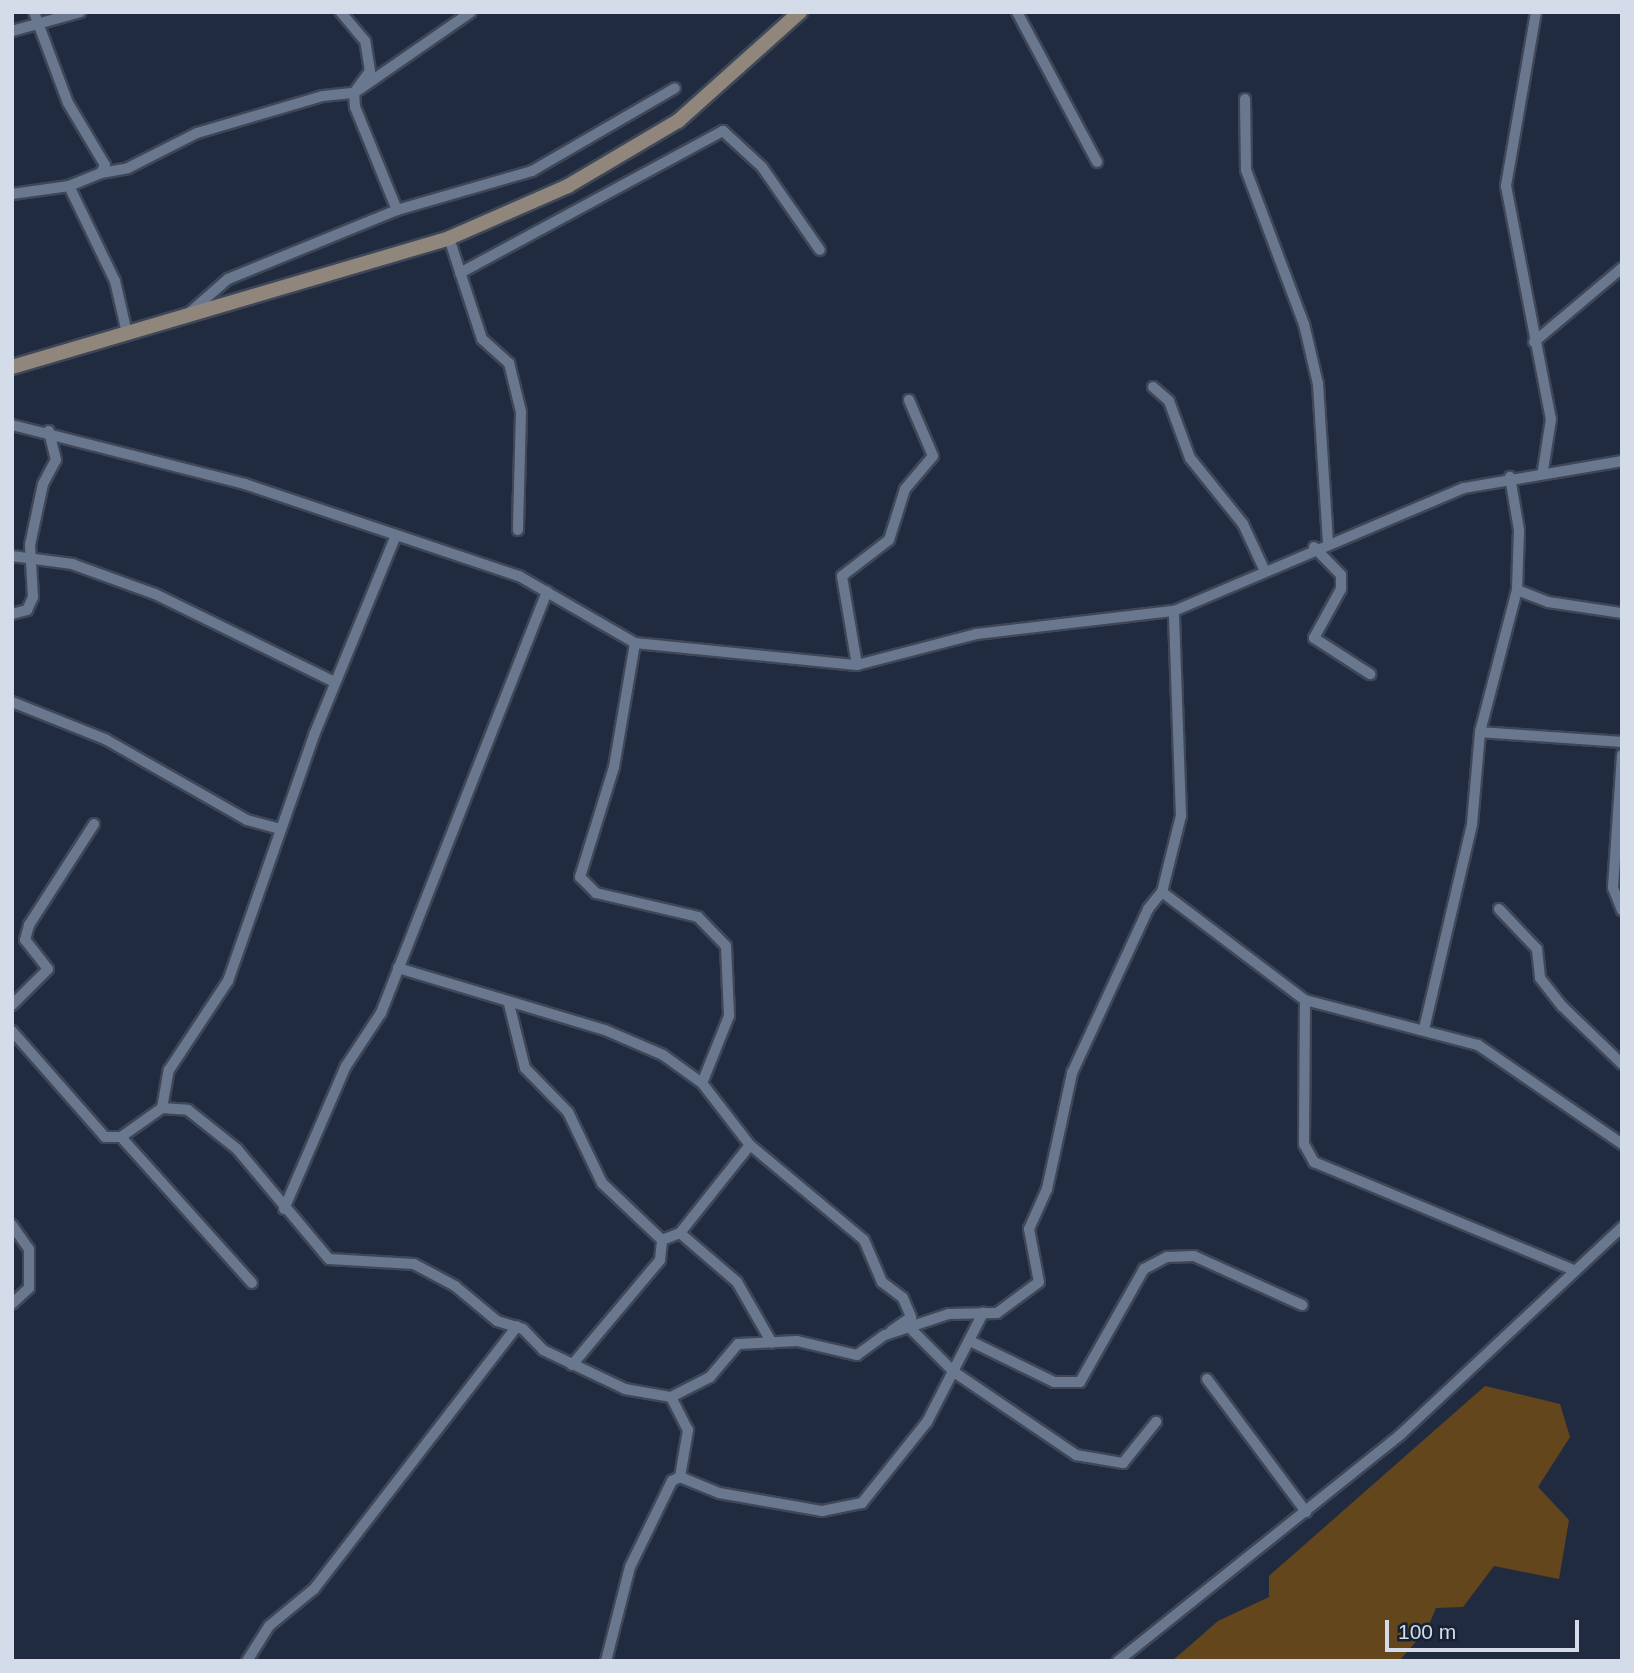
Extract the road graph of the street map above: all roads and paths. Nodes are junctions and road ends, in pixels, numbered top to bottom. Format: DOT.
graph roads {
  1 [pos="80,12"];
  2 [pos="341,12"];
  3 [pos="471,12"];
  4 [pos="800,12"];
  5 [pos="1017,12"];
  6 [pos="1536,12"];
  7 [pos="35,18"];
  8 [pos="12,31"];
  9 [pos="676,88"];
  10 [pos="354,93"];
  11 [pos="1245,99"];
  12 [pos="1097,162"];
  13 [pos="101,173"];
  14 [pos="69,186"];
  15 [pos="12,194"];
  16 [pos="397,210"];
  17 [pos="449,239"];
  18 [pos="820,250"];
  19 [pos="1622,268"];
  20 [pos="460,274"];
  21 [pos="188,314"];
  22 [pos="127,333"];
  23 [pos="1534,342"];
  24 [pos="12,367"];
  25 [pos="1153,387"];
  26 [pos="909,400"];
  27 [pos="12,425"];
  28 [pos="49,431"];
  29 [pos="1622,461"];
  30 [pos="1543,470"];
  31 [pos="1510,477"];
  32 [pos="518,530"];
  33 [pos="396,535"];
  34 [pos="1328,541"];
  35 [pos="1314,547"];
  36 [pos="31,555"];
  37 [pos="12,556"];
  38 [pos="1264,569"];
  39 [pos="1517,590"];
  40 [pos="547,592"];
  41 [pos="1174,611"];
  42 [pos="1622,613"];
  43 [pos="12,614"];
  44 [pos="635,643"];
  45 [pos="857,665"];
  46 [pos="1370,674"];
  47 [pos="335,682"];
  48 [pos="12,702"];
  49 [pos="1480,732"];
  50 [pos="1622,742"];
  51 [pos="1622,755"];
  52 [pos="94,824"];
  53 [pos="280,829"];
  54 [pos="1163,892"];
  55 [pos="1499,909"];
  56 [pos="1622,910"];
  57 [pos="398,968"];
  58 [pos="1305,1000"];
  59 [pos="509,1004"];
  60 [pos="12,1005"];
  61 [pos="1424,1029"];
  62 [pos="12,1031"];
  63 [pos="1622,1064"];
  64 [pos="702,1083"];
  65 [pos="163,1108"];
  66 [pos="121,1137"];
  67 [pos="1622,1144"];
  68 [pos="750,1145"];
  69 [pos="284,1209"];
  70 [pos="12,1225"];
  71 [pos="1622,1227"];
  72 [pos="680,1233"];
  73 [pos="662,1240"];
  74 [pos="1573,1270"];
  75 [pos="252,1283"];
  76 [pos="12,1304"];
  77 [pos="1302,1305"];
  78 [pos="983,1313"];
  79 [pos="517,1326"];
  80 [pos="912,1330"];
  81 [pos="885,1335"];
  82 [pos="970,1340"];
  83 [pos="772,1343"];
  84 [pos="572,1365"];
  85 [pos="954,1372"];
  86 [pos="1207,1379"];
  87 [pos="671,1397"];
  88 [pos="1156,1422"];
  89 [pos="680,1477"];
  90 [pos="1306,1512"];
  91 [pos="247,1661"];
  92 [pos="606,1661"];
  93 [pos="1118,1661"];
  1 -- 7 [label="street"];
  2 -- 10 [label="street"];
  3 -- 10 [label="street"];
  4 -- 17 [label="main road"];
  5 -- 12 [label="street"];
  6 -- 23 [label="street"];
  7 -- 8 [label="street"];
  7 -- 13 [label="street"];
  9 -- 16 [label="street"];
  10 -- 13 [label="street"];
  10 -- 16 [label="street"];
  11 -- 34 [label="street"];
  13 -- 14 [label="street"];
  14 -- 15 [label="street"];
  14 -- 22 [label="street"];
  16 -- 21 [label="street"];
  17 -- 20 [label="street"];
  17 -- 21 [label="main road"];
  18 -- 20 [label="street"];
  19 -- 23 [label="street"];
  20 -- 32 [label="street"];
  21 -- 22 [label="main road"];
  22 -- 24 [label="main road"];
  23 -- 30 [label="street"];
  25 -- 38 [label="street"];
  26 -- 45 [label="street"];
  27 -- 28 [label="street"];
  28 -- 33 [label="street"];
  28 -- 36 [label="street"];
  29 -- 30 [label="street"];
  30 -- 31 [label="street"];
  31 -- 34 [label="street"];
  31 -- 39 [label="street"];
  33 -- 40 [label="street"];
  33 -- 47 [label="street"];
  34 -- 35 [label="street"];
  35 -- 38 [label="street"];
  35 -- 46 [label="street"];
  36 -- 37 [label="street"];
  36 -- 43 [label="street"];
  36 -- 47 [label="street"];
  38 -- 41 [label="street"];
  39 -- 42 [label="street"];
  39 -- 49 [label="street"];
  40 -- 44 [label="street"];
  40 -- 57 [label="street"];
  41 -- 45 [label="street"];
  41 -- 54 [label="street"];
  44 -- 45 [label="street"];
  44 -- 64 [label="street"];
  47 -- 53 [label="street"];
  48 -- 53 [label="street"];
  49 -- 50 [label="street"];
  49 -- 61 [label="street"];
  51 -- 56 [label="street"];
  52 -- 60 [label="street"];
  53 -- 65 [label="street"];
  54 -- 58 [label="street"];
  54 -- 78 [label="street"];
  55 -- 63 [label="street"];
  57 -- 59 [label="street"];
  57 -- 69 [label="street"];
  58 -- 61 [label="street"];
  58 -- 74 [label="street"];
  59 -- 64 [label="street"];
  59 -- 73 [label="street"];
  61 -- 67 [label="street"];
  62 -- 66 [label="street"];
  64 -- 68 [label="street"];
  65 -- 66 [label="street"];
  65 -- 69 [label="street"];
  66 -- 75 [label="street"];
  68 -- 72 [label="street"];
  68 -- 81 [label="street"];
  69 -- 79 [label="street"];
  70 -- 76 [label="street"];
  71 -- 74 [label="street"];
  72 -- 73 [label="street"];
  72 -- 83 [label="street"];
  73 -- 84 [label="street"];
  74 -- 90 [label="street"];
  77 -- 82 [label="street"];
  78 -- 80 [label="street"];
  78 -- 82 [label="street"];
  79 -- 84 [label="street"];
  79 -- 91 [label="street"];
  80 -- 81 [label="street"];
  80 -- 85 [label="street"];
  81 -- 83 [label="street"];
  82 -- 85 [label="street"];
  83 -- 87 [label="street"];
  84 -- 87 [label="street"];
  85 -- 88 [label="street"];
  85 -- 89 [label="street"];
  86 -- 90 [label="street"];
  87 -- 89 [label="street"];
  89 -- 92 [label="street"];
  90 -- 93 [label="street"];
}
